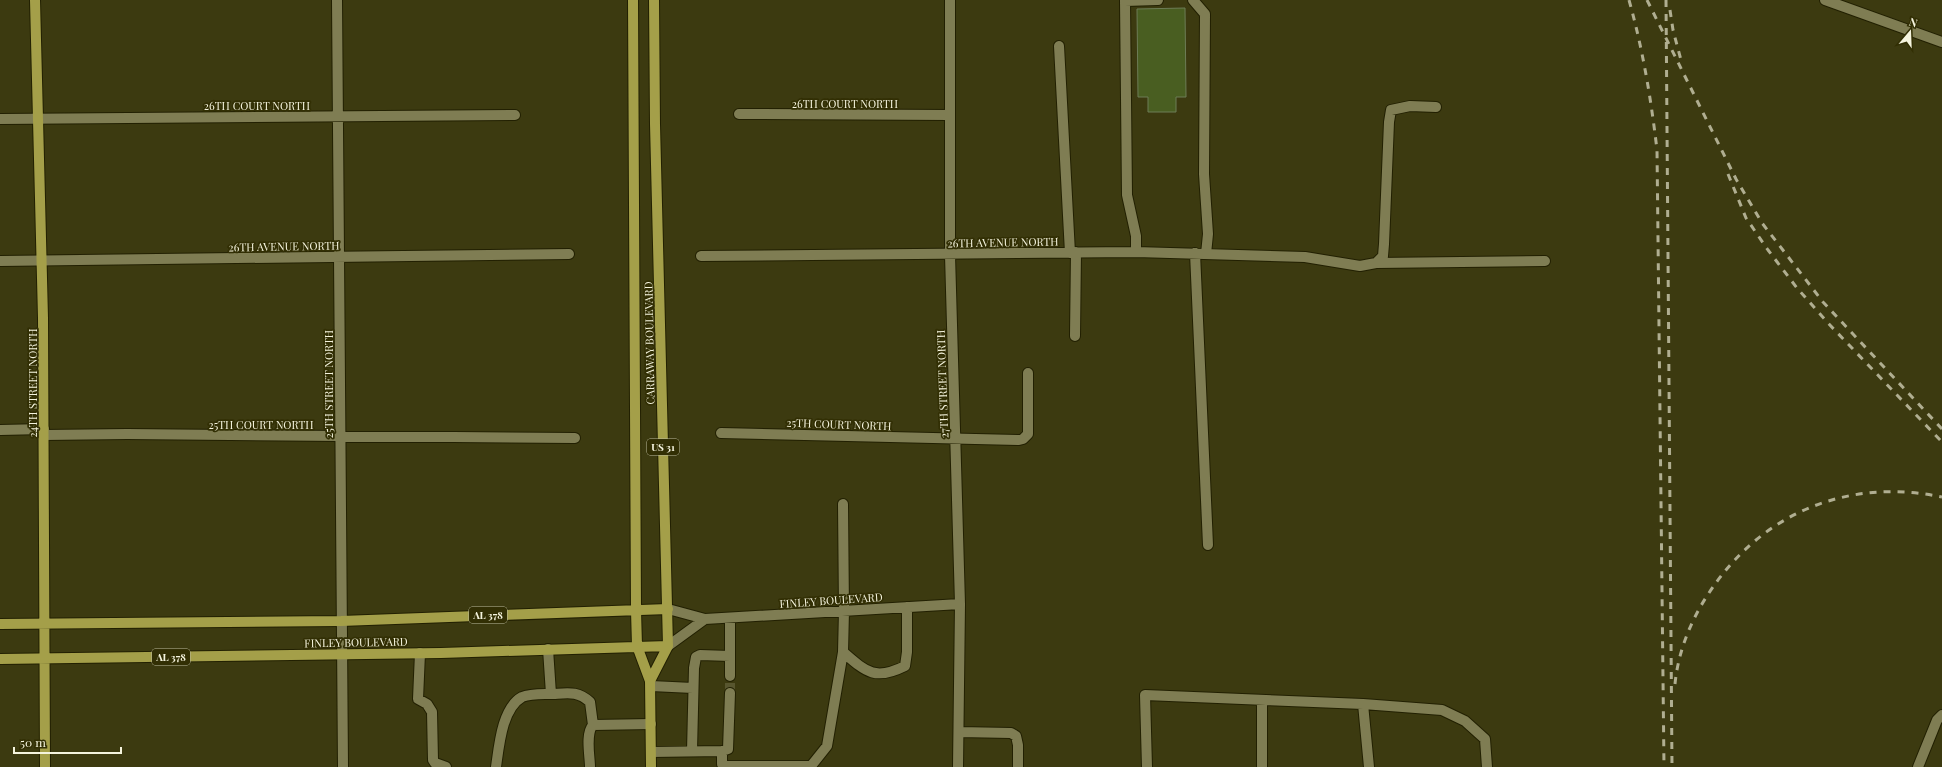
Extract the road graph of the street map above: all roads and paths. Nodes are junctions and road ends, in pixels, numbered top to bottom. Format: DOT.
graph roads {
  1 [pos="35,0"];
  2 [pos="337,0"];
  3 [pos="633,0"];
  4 [pos="654,0"];
  5 [pos="950,0"];
  6 [pos="1158,0"];
  7 [pos="1193,0"];
  8 [pos="1825,0"];
  9 [pos="1942,42"];
  10 [pos="1059,46"];
  11 [pos="1436,107"];
  12 [pos="739,114"];
  13 [pos="515,115"];
  14 [pos="950,115"];
  15 [pos="338,116"];
  16 [pos="0,118"];
  17 [pos="38,118"];
  18 [pos="1136,252"];
  19 [pos="1073,253"];
  20 [pos="1195,253"];
  21 [pos="568,254"];
  22 [pos="1206,254"];
  23 [pos="950,255"];
  24 [pos="701,256"];
  25 [pos="339,257"];
  26 [pos="0,261"];
  27 [pos="42,261"];
  28 [pos="1545,261"];
  29 [pos="1376,263"];
  30 [pos="1075,336"];
  31 [pos="1028,373"];
  32 [pos="0,430"];
  33 [pos="44,432"];
  34 [pos="721,433"];
  35 [pos="340,437"];
  36 [pos="574,438"];
  37 [pos="956,439"];
  38 [pos="843,504"];
  39 [pos="1208,545"];
  40 [pos="960,604"];
  41 [pos="907,607"];
  42 [pos="668,609"];
  43 [pos="636,610"];
  44 [pos="844,611"];
  45 [pos="730,618"];
  46 [pos="705,619"];
  47 [pos="341,621"];
  48 [pos="0,624"];
  49 [pos="45,624"];
  50 [pos="637,646"];
  51 [pos="668,646"];
  52 [pos="548,649"];
  53 [pos="843,652"];
  54 [pos="420,653"];
  55 [pos="342,655"];
  56 [pos="730,656"];
  57 [pos="0,659"];
  58 [pos="45,659"];
  59 [pos="730,676"];
  60 [pos="650,684"];
  61 [pos="693,688"];
  62 [pos="730,693"];
  63 [pos="551,694"];
  64 [pos="1262,700"];
  65 [pos="1363,704"];
  66 [pos="1942,715"];
  67 [pos="651,724"];
  68 [pos="593,725"];
  69 [pos="959,732"];
  70 [pos="692,751"];
  71 [pos="722,751"];
  72 [pos="651,752"];
  73 [pos="811,766"];
  74 [pos="45,767"];
  75 [pos="343,767"];
  76 [pos="446,767"];
  77 [pos="496,767"];
  78 [pos="590,767"];
  79 [pos="651,767"];
  80 [pos="958,767"];
  81 [pos="1018,767"];
  82 [pos="1147,767"];
  83 [pos="1262,767"];
  84 [pos="1369,767"];
  85 [pos="1487,767"];
  86 [pos="1918,767"];
  1 -- 17 [label="main road, 24TH STREET NORTH"];
  2 -- 15 [label="street, 25TH STREET NORTH"];
  3 -- 43 [label="main road, CARRAWAY BOULEVARD / US 31"];
  4 -- 42 [label="main road, CARRAWAY BOULEVARD / US 31"];
  5 -- 14 [label="street, 27TH STREET NORTH"];
  6 -- 18 [label="street"];
  7 -- 22 [label="street"];
  8 -- 9 [label="street"];
  10 -- 19 [label="street"];
  11 -- 29 [label="street"];
  12 -- 14 [label="street, 26TH COURT NORTH"];
  13 -- 15 [label="street, 26TH COURT NORTH"];
  14 -- 23 [label="street, 27TH STREET NORTH"];
  15 -- 17 [label="street, 26TH COURT NORTH"];
  15 -- 25 [label="street, 25TH STREET NORTH"];
  16 -- 17 [label="street, 26TH COURT NORTH"];
  17 -- 27 [label="main road, 24TH STREET NORTH"];
  18 -- 19 [label="street, 26TH AVENUE NORTH"];
  18 -- 20 [label="street, 26TH AVENUE NORTH"];
  19 -- 23 [label="street, 26TH AVENUE NORTH"];
  19 -- 30 [label="street"];
  20 -- 22 [label="street, 26TH AVENUE NORTH"];
  20 -- 39 [label="street"];
  21 -- 25 [label="street, 26TH AVENUE NORTH"];
  22 -- 29 [label="street, 26TH AVENUE NORTH"];
  23 -- 24 [label="street, 26TH AVENUE NORTH"];
  23 -- 37 [label="street, 27TH STREET NORTH"];
  25 -- 27 [label="street, 26TH AVENUE NORTH"];
  25 -- 35 [label="street, 25TH STREET NORTH"];
  26 -- 27 [label="street, 26TH AVENUE NORTH"];
  27 -- 33 [label="main road, 24TH STREET NORTH"];
  28 -- 29 [label="street, 26TH AVENUE NORTH"];
  31 -- 37 [label="street, 25TH COURT NORTH"];
  32 -- 33 [label="street, 25TH COURT NORTH"];
  33 -- 35 [label="street, 25TH COURT NORTH"];
  33 -- 49 [label="main road, 24TH STREET NORTH"];
  34 -- 37 [label="street, 25TH COURT NORTH"];
  35 -- 36 [label="street, 25TH COURT NORTH"];
  35 -- 47 [label="street, 25TH STREET NORTH"];
  37 -- 40 [label="street, 27TH STREET NORTH"];
  38 -- 44 [label="street"];
  40 -- 41 [label="street, FINLEY BOULEVARD"];
  40 -- 69 [label="street, 27TH STREET NORTH"];
  41 -- 44 [label="street, FINLEY BOULEVARD"];
  41 -- 53 [label="street"];
  42 -- 43 [label="main road, FINLEY BOULEVARD / AL 378"];
  42 -- 46 [label="street, FINLEY BOULEVARD"];
  42 -- 51 [label="main road, CARRAWAY BOULEVARD / US 31"];
  43 -- 47 [label="main road, FINLEY BOULEVARD / AL 378"];
  43 -- 50 [label="main road, CARRAWAY BOULEVARD / US 31"];
  44 -- 45 [label="street, FINLEY BOULEVARD"];
  44 -- 53 [label="street"];
  45 -- 46 [label="street, FINLEY BOULEVARD"];
  45 -- 56 [label="street"];
  46 -- 51 [label="street"];
  47 -- 49 [label="main road, FINLEY BOULEVARD / AL 378"];
  47 -- 55 [label="street, 25TH STREET NORTH"];
  48 -- 49 [label="main road, FINLEY BOULEVARD / AL 378"];
  49 -- 58 [label="main road, 24TH STREET NORTH"];
  50 -- 51 [label="main road, FINLEY BOULEVARD / AL 378"];
  50 -- 52 [label="main road, FINLEY BOULEVARD / AL 378"];
  50 -- 60 [label="main road, CARRAWAY BOULEVARD / US 31"];
  51 -- 60 [label="main road, CARRAWAY BOULEVARD / US 31"];
  52 -- 54 [label="main road, FINLEY BOULEVARD / AL 378"];
  52 -- 63 [label="street"];
  53 -- 73 [label="street"];
  54 -- 55 [label="main road, FINLEY BOULEVARD / AL 378"];
  54 -- 76 [label="street"];
  55 -- 58 [label="main road, FINLEY BOULEVARD / AL 378"];
  55 -- 75 [label="street, 25TH STREET NORTH"];
  56 -- 59 [label="street"];
  56 -- 61 [label="street"];
  57 -- 58 [label="main road, FINLEY BOULEVARD / AL 378"];
  58 -- 74 [label="main road, 24TH STREET NORTH"];
  60 -- 61 [label="street"];
  60 -- 67 [label="main road, CARRAWAY BOULEVARD / US 31"];
  61 -- 70 [label="street"];
  62 -- 71 [label="street"];
  63 -- 68 [label="street"];
  63 -- 77 [label="street"];
  64 -- 65 [label="street"];
  64 -- 82 [label="street"];
  64 -- 83 [label="street"];
  65 -- 84 [label="street"];
  65 -- 85 [label="street"];
  66 -- 86 [label="street"];
  67 -- 68 [label="street"];
  67 -- 72 [label="main road, CARRAWAY BOULEVARD / US 31"];
  68 -- 78 [label="street"];
  69 -- 80 [label="street, 27TH STREET NORTH"];
  69 -- 81 [label="street"];
  70 -- 71 [label="street"];
  70 -- 72 [label="street"];
  71 -- 73 [label="street"];
  72 -- 79 [label="main road, CARRAWAY BOULEVARD / US 31"];
}
